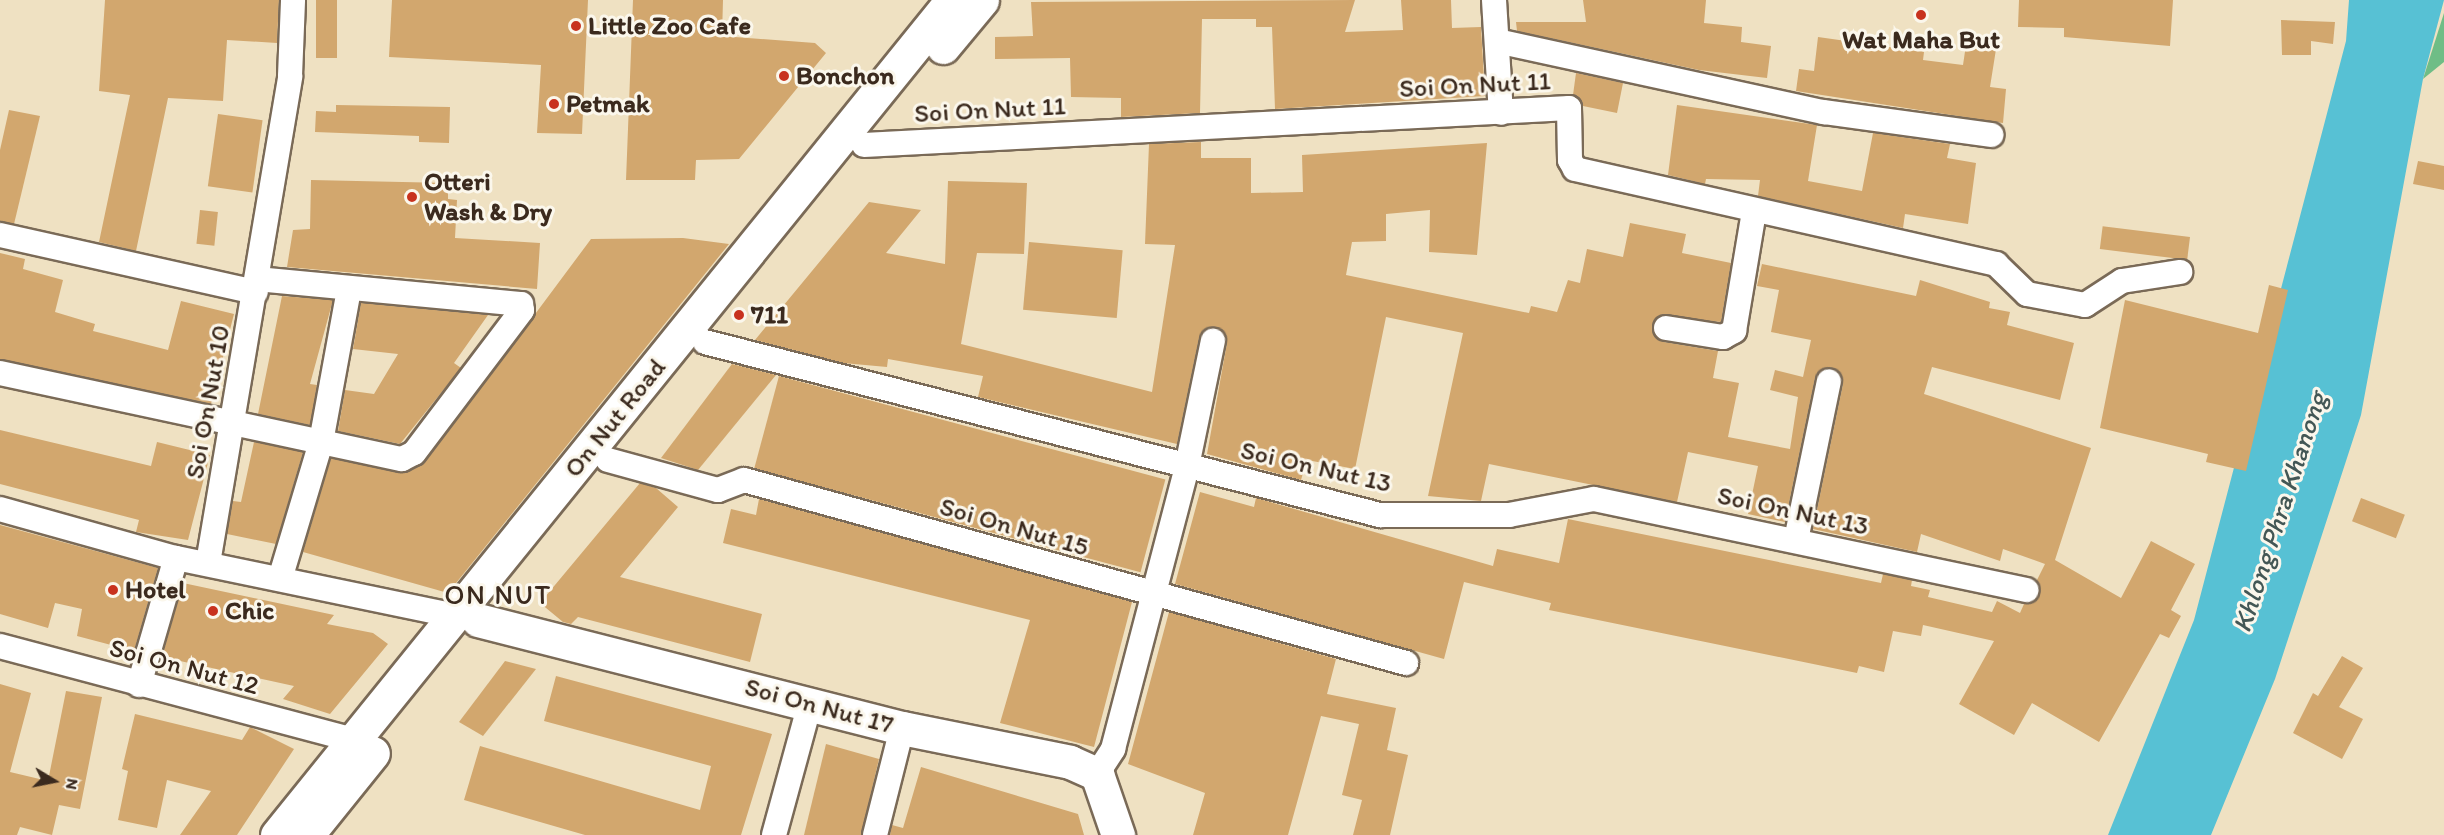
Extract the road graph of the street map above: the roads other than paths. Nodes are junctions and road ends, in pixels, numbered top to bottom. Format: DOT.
graph roads {
  1 [pos="293,0"];
  2 [pos="952,0"];
  3 [pos="982,0"];
  4 [pos="1494,0"];
  5 [pos="1497,40"];
  6 [pos="1501,113"];
  7 [pos="1991,135"];
  8 [pos="864,145"];
  9 [pos="1754,211"];
  10 [pos="0,235"];
  11 [pos="2180,272"];
  12 [pos="257,285"];
  13 [pos="349,290"];
  14 [pos="1666,328"];
  15 [pos="1213,341"];
  16 [pos="705,342"];
  17 [pos="0,373"];
  18 [pos="1829,381"];
  19 [pos="234,427"];
  20 [pos="321,442"];
  21 [pos="608,460"];
  22 [pos="1187,466"];
  23 [pos="0,509"];
  24 [pos="1796,540"];
  25 [pos="176,558"];
  26 [pos="208,563"];
  27 [pos="280,579"];
  28 [pos="2027,590"];
  29 [pos="1151,595"];
  30 [pos="466,618"];
  31 [pos="0,646"];
  32 [pos="1406,663"];
  33 [pos="139,685"];
  34 [pos="810,703"];
  35 [pos="902,728"];
  36 [pos="366,744"];
  37 [pos="1097,774"];
  38 [pos="277,835"];
  39 [pos="307,835"];
  40 [pos="774,835"];
  41 [pos="875,835"];
  42 [pos="1118,835"];
  1 -- 12 [label="street, Soi On Nut 10"];
  2 -- 30 [label="main road, On Nut Road"];
  3 -- 8 [label="main road, On Nut Road"];
  4 -- 5 [label="street"];
  5 -- 6 [label="street"];
  5 -- 7 [label="street"];
  6 -- 8 [label="street, Soi On Nut 11"];
  6 -- 9 [label="street, Soi On Nut 11"];
  8 -- 16 [label="main road, On Nut Road"];
  9 -- 11 [label="street, Soi On Nut 11"];
  9 -- 14 [label="street"];
  10 -- 12 [label="street"];
  12 -- 13 [label="street"];
  12 -- 19 [label="street, Soi On Nut 10"];
  13 -- 20 [label="street"];
  13 -- 20 [label="street"];
  15 -- 22 [label="street"];
  16 -- 21 [label="main road, On Nut Road"];
  16 -- 22 [label="street, Soi On Nut 13"];
  17 -- 19 [label="street"];
  18 -- 24 [label="street"];
  19 -- 20 [label="street"];
  19 -- 26 [label="street, Soi On Nut 10"];
  20 -- 27 [label="street"];
  21 -- 29 [label="street, Soi On Nut 15"];
  21 -- 30 [label="main road, On Nut Road"];
  22 -- 24 [label="street, Soi On Nut 13"];
  22 -- 29 [label="street"];
  23 -- 25 [label="street"];
  24 -- 28 [label="street, Soi On Nut 13"];
  25 -- 26 [label="street"];
  25 -- 33 [label="street"];
  26 -- 27 [label="street"];
  27 -- 30 [label="street"];
  29 -- 32 [label="street, Soi On Nut 15"];
  29 -- 37 [label="street"];
  30 -- 34 [label="main road, Soi On Nut 17"];
  30 -- 36 [label="main road, On Nut Road"];
  31 -- 33 [label="street, Soi On Nut 12"];
  33 -- 36 [label="street, Soi On Nut 12"];
  34 -- 35 [label="main road, Soi On Nut 17"];
  34 -- 40 [label="street"];
  35 -- 37 [label="main road, Soi On Nut 17"];
  35 -- 41 [label="street"];
  36 -- 38 [label="main road, On Nut Road"];
  36 -- 39 [label="main road, On Nut Road"];
  37 -- 42 [label="main road"];
}
